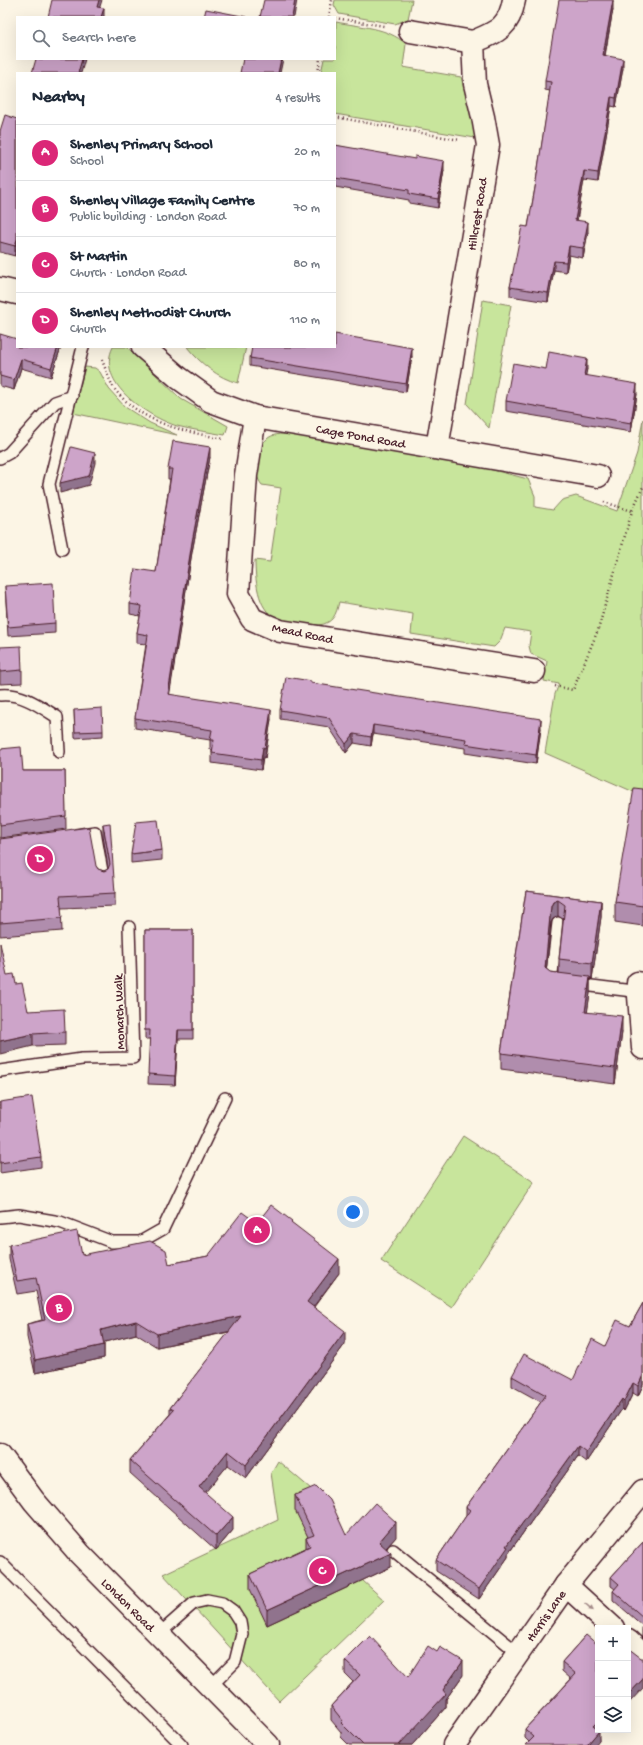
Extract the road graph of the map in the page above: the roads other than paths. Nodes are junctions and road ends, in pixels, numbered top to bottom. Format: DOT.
graph roads {
  1 [pos="514,0"];
  2 [pos="410,31"];
  3 [pos="473,42"];
  4 [pos="0,289"];
  5 [pos="16,293"];
  6 [pos="83,348"];
  7 [pos="144,348"];
  8 [pos="72,396"];
  9 [pos="255,417"];
  10 [pos="438,448"];
  11 [pos="0,458"];
  12 [pos="598,476"];
  13 [pos="62,549"];
  14 [pos="534,671"];
  15 [pos="0,695"];
  16 [pos="59,752"];
  17 [pos="66,836"];
  18 [pos="103,877"];
  19 [pos="558,923"];
  20 [pos="129,927"];
  21 [pos="640,989"];
  22 [pos="643,1048"];
  23 [pos="0,1071"];
  24 [pos="225,1098"];
  25 [pos="0,1217"];
  26 [pos="0,1455"];
  27 [pos="643,1490"];
  28 [pos="393,1550"];
  29 [pos="0,1562"];
  30 [pos="566,1585"];
  31 [pos="610,1625"];
  32 [pos="159,1634"];
  33 [pos="631,1644"];
  34 [pos="518,1653"];
  35 [pos="643,1655"];
  36 [pos="211,1686"];
  37 [pos="182,1745"];
  38 [pos="268,1745"];
  39 [pos="454,1745"];
  1 -- 3 [label="street"];
  2 -- 3 [label="street"];
  3 -- 10 [label="street, Hillcrest Road"];
  4 -- 5 [label="street"];
  6 -- 8 [label="lane"];
  7 -- 9 [label="street, Cage Pond Road"];
  8 -- 11 [label="lane"];
  8 -- 13 [label="lane"];
  9 -- 10 [label="street, Cage Pond Road"];
  9 -- 14 [label="street, Mead Road"];
  10 -- 12 [label="street, Cage Pond Road"];
  15 -- 16 [label="lane"];
  17 -- 18 [label="lane"];
  19 -- 21 [label="lane"];
  20 -- 23 [label="lane, Monarch Walk"];
  21 -- 22 [label="street"];
  24 -- 25 [label="lane"];
  26 -- 32 [label="street, London Road"];
  27 -- 30 [label="street, Harris Lane"];
  28 -- 34 [label="lane"];
  29 -- 37 [label="lane"];
  30 -- 31 [label="street, one-way"];
  30 -- 34 [label="street, Harris Lane"];
  32 -- 36 [label="street, London Road"];
  32 -- 36 [label="lane"];
  33 -- 35 [label="street"];
  34 -- 39 [label="street, Harris Lane"];
  36 -- 38 [label="street, London Road"];
}
